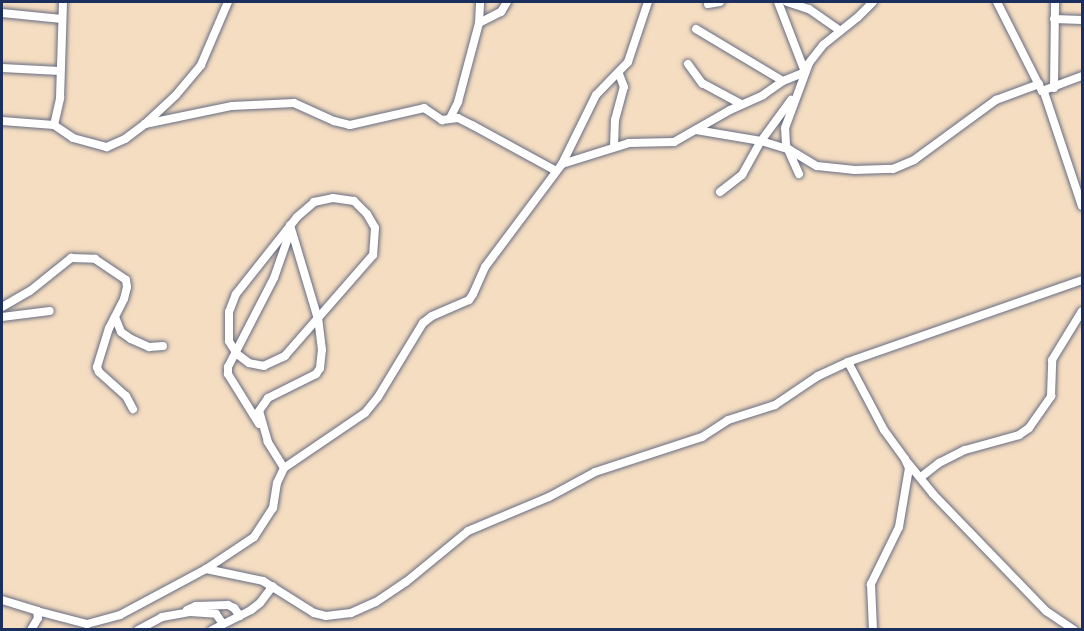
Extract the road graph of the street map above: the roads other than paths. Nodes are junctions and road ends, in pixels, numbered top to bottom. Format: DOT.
graph roads {
  1 [pos="63,2"];
  2 [pos="228,2"];
  3 [pos="480,2"];
  4 [pos="507,2"];
  5 [pos="648,2"];
  6 [pos="720,2"];
  7 [pos="778,2"];
  8 [pos="787,2"];
  9 [pos="873,2"];
  10 [pos="997,2"];
  11 [pos="1055,2"];
  12 [pos="708,4"];
  13 [pos="2,13"];
  14 [pos="62,19"];
  15 [pos="1054,19"];
  16 [pos="1083,20"];
  17 [pos="479,23"];
  18 [pos="696,29"];
  19 [pos="840,31"];
  20 [pos="688,64"];
  21 [pos="2,68"];
  22 [pos="60,71"];
  23 [pos="805,72"];
  24 [pos="619,74"];
  25 [pos="1083,76"];
  26 [pos="783,81"];
  27 [pos="1041,88"];
  28 [pos="1054,88"];
  29 [pos="798,90"];
  30 [pos="741,104"];
  31 [pos="450,118"];
  32 [pos="2,121"];
  33 [pos="145,124"];
  34 [pos="54,125"];
  35 [pos="696,130"];
  36 [pos="760,141"];
  37 [pos="614,147"];
  38 [pos="790,150"];
  39 [pos="559,168"];
  40 [pos="799,174"];
  41 [pos="720,192"];
  42 [pos="1083,206"];
  43 [pos="290,225"];
  44 [pos="1083,280"];
  45 [pos="2,307"];
  46 [pos="50,311"];
  47 [pos="1083,311"];
  48 [pos="2,317"];
  49 [pos="115,317"];
  50 [pos="318,320"];
  51 [pos="163,346"];
  52 [pos="237,354"];
  53 [pos="848,362"];
  54 [pos="133,409"];
  55 [pos="263,430"];
  56 [pos="908,464"];
  57 [pos="284,468"];
  58 [pos="921,477"];
  59 [pos="206,569"];
  60 [pos="273,586"];
  61 [pos="2,600"];
  62 [pos="37,611"];
  63 [pos="184,612"];
  64 [pos="240,616"];
  65 [pos="223,624"];
  66 [pos="91,627"];
  67 [pos="31,630"];
  68 [pos="138,630"];
  69 [pos="212,630"];
  70 [pos="873,630"];
  71 [pos="1074,630"];
  1 -- 14 [label="street"];
  2 -- 33 [label="street"];
  3 -- 17 [label="street"];
  4 -- 17 [label="street"];
  5 -- 24 [label="street"];
  6 -- 12 [label="street"];
  7 -- 23 [label="street"];
  8 -- 19 [label="street"];
  9 -- 19 [label="street"];
  10 -- 27 [label="street"];
  11 -- 15 [label="street"];
  13 -- 14 [label="street"];
  14 -- 22 [label="street"];
  15 -- 16 [label="street"];
  15 -- 28 [label="street"];
  17 -- 31 [label="street"];
  18 -- 26 [label="street"];
  19 -- 23 [label="street"];
  20 -- 30 [label="street"];
  21 -- 22 [label="street"];
  22 -- 34 [label="street"];
  23 -- 26 [label="street"];
  23 -- 29 [label="street"];
  24 -- 37 [label="street"];
  24 -- 39 [label="street"];
  25 -- 28 [label="street"];
  26 -- 30 [label="street"];
  27 -- 28 [label="street"];
  27 -- 38 [label="street"];
  27 -- 42 [label="street"];
  29 -- 36 [label="street"];
  29 -- 38 [label="street"];
  30 -- 35 [label="street"];
  31 -- 33 [label="street"];
  31 -- 39 [label="street"];
  32 -- 34 [label="street"];
  33 -- 34 [label="street"];
  35 -- 36 [label="street"];
  35 -- 37 [label="street"];
  36 -- 38 [label="street"];
  36 -- 41 [label="street"];
  37 -- 39 [label="street"];
  38 -- 40 [label="street"];
  39 -- 57 [label="street"];
  43 -- 50 [label="street"];
  43 -- 50 [label="street"];
  43 -- 52 [label="street"];
  43 -- 52 [label="street"];
  44 -- 53 [label="street"];
  45 -- 49 [label="street"];
  46 -- 48 [label="street"];
  47 -- 58 [label="street"];
  49 -- 51 [label="street"];
  49 -- 54 [label="street"];
  50 -- 52 [label="street"];
  50 -- 55 [label="street"];
  52 -- 55 [label="street"];
  53 -- 56 [label="street"];
  53 -- 60 [label="street"];
  55 -- 57 [label="street"];
  56 -- 58 [label="street"];
  56 -- 70 [label="street"];
  57 -- 59 [label="street"];
  58 -- 71 [label="street"];
  59 -- 60 [label="street"];
  59 -- 66 [label="street"];
  60 -- 64 [label="street"];
  61 -- 62 [label="street"];
  62 -- 66 [label="street"];
  62 -- 67 [label="street"];
  63 -- 64 [label="street"];
  63 -- 65 [label="street"];
  63 -- 68 [label="street"];
  64 -- 65 [label="street"];
  65 -- 69 [label="street"];
}
